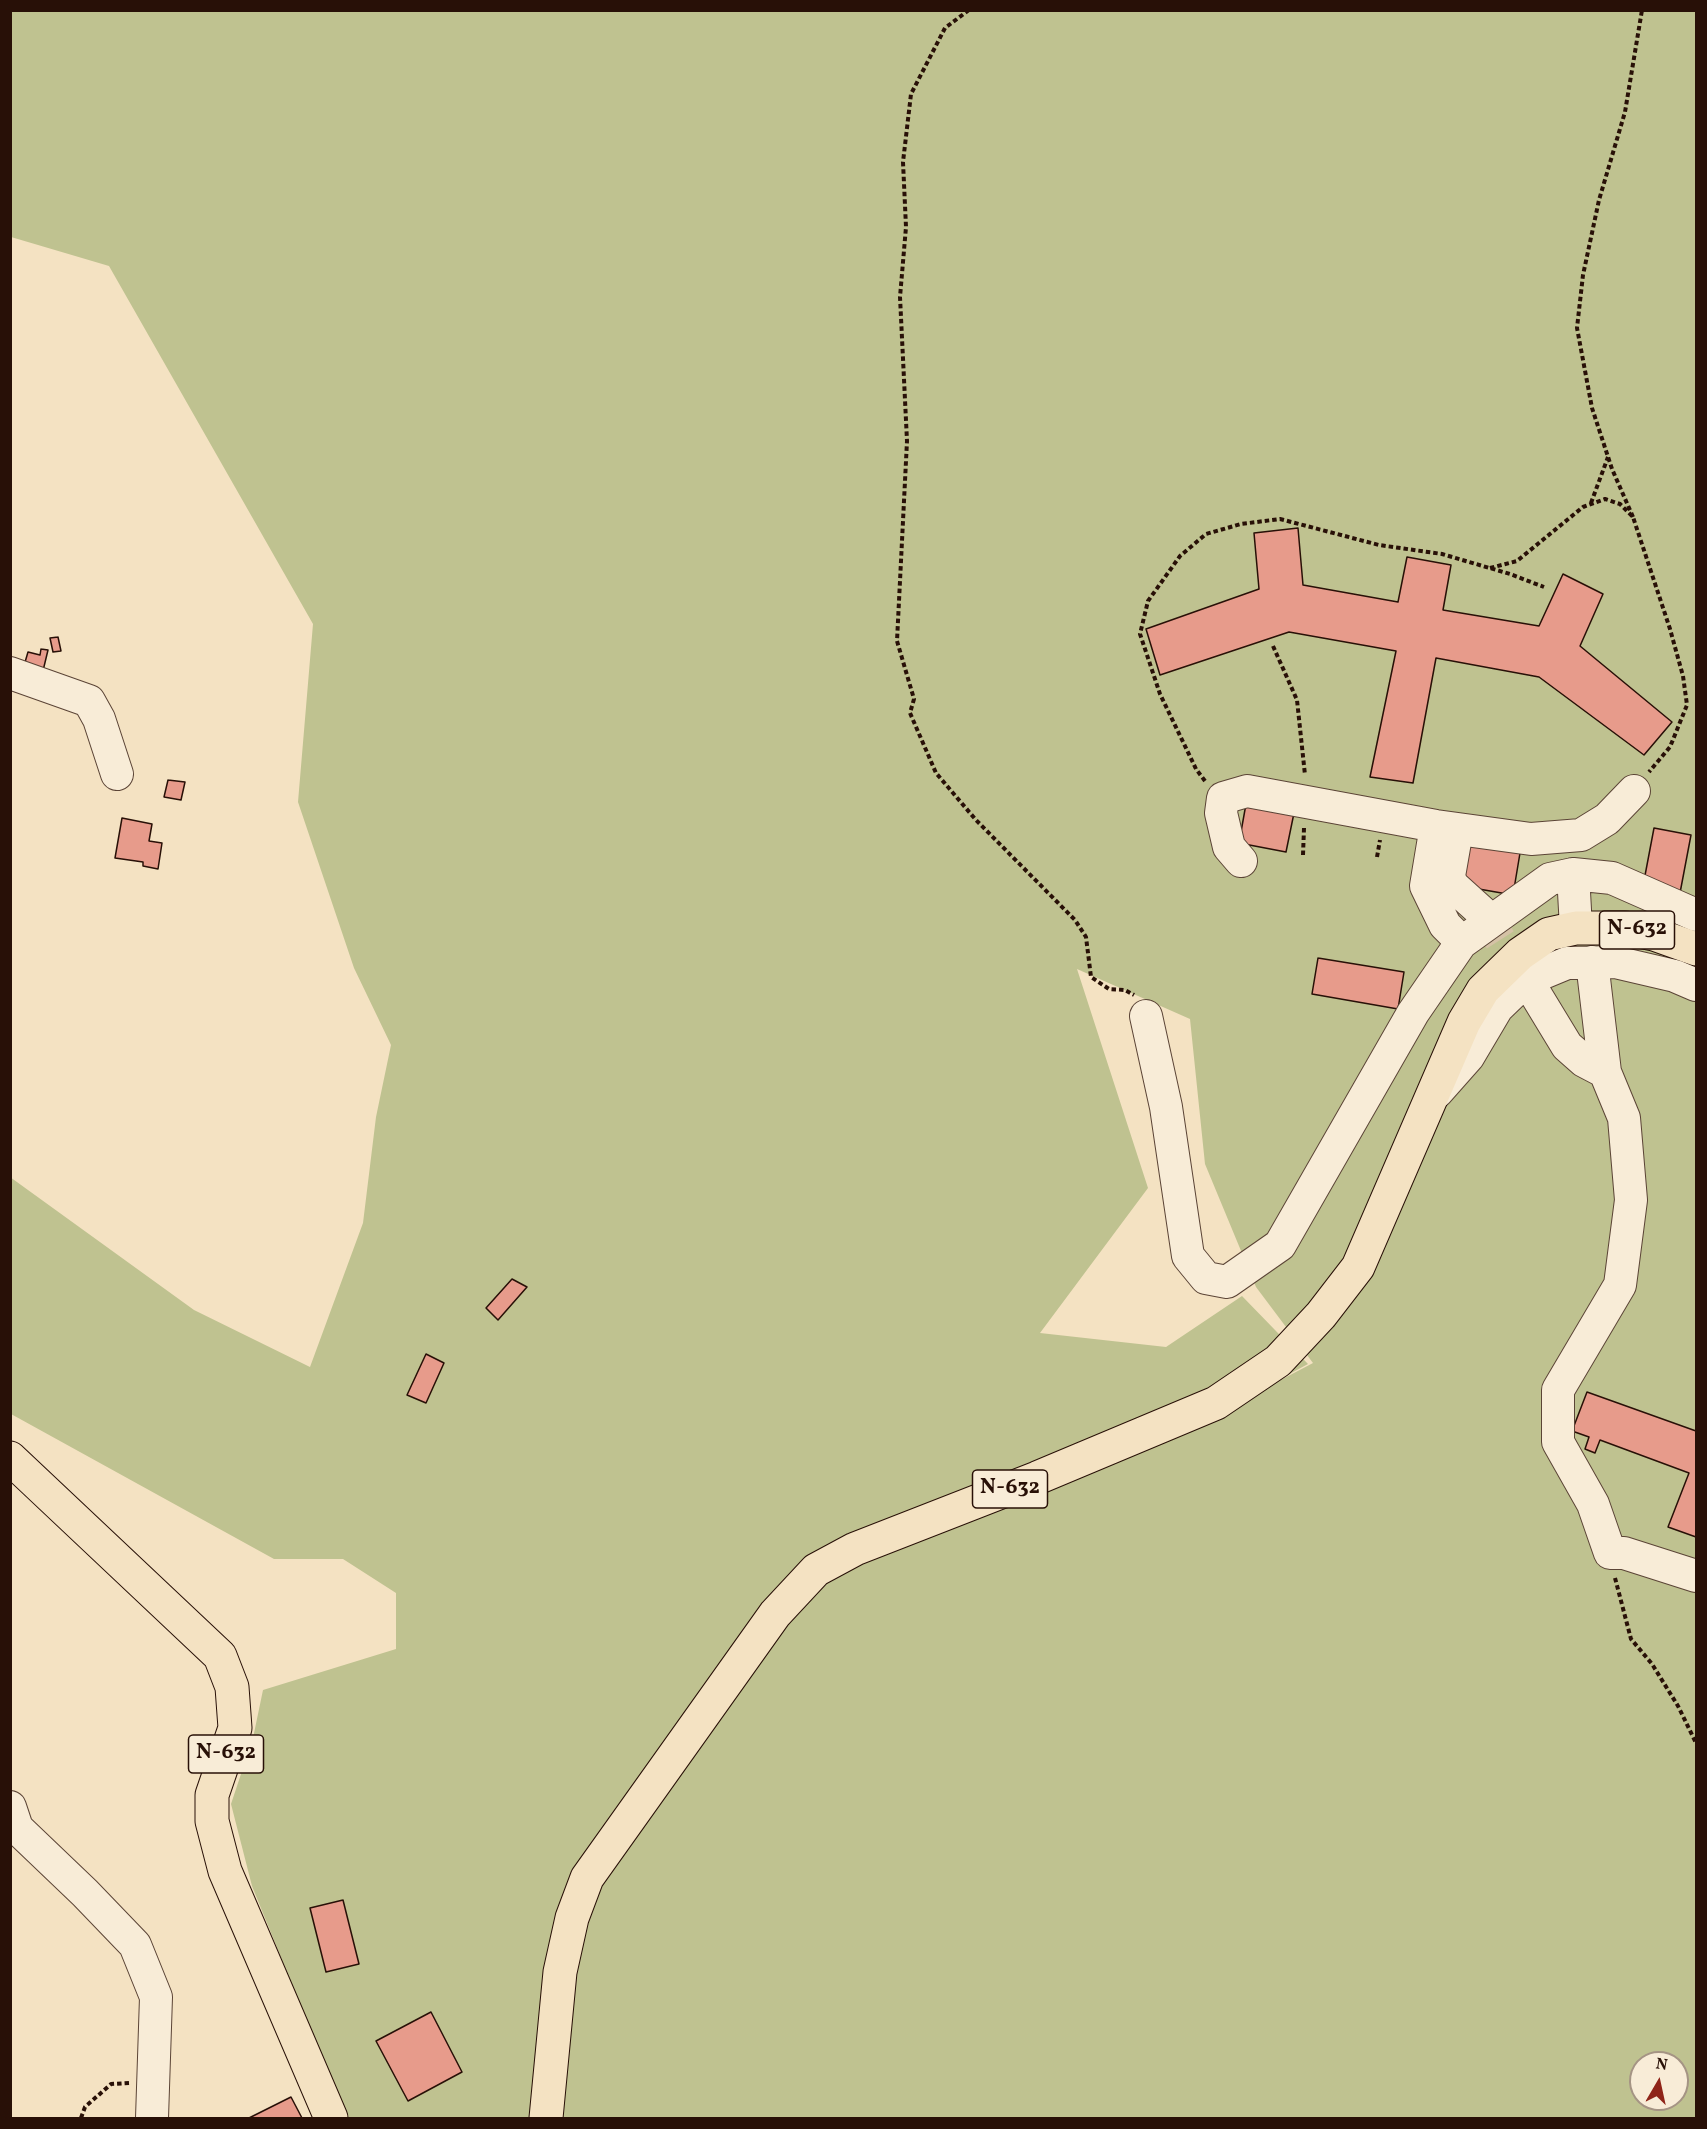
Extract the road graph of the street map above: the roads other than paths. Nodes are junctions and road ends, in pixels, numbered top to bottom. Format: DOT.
graph roads {
  1 [pos="10,673"];
  2 [pos="117,774"];
  3 [pos="1634,791"];
  4 [pos="1447,827"];
  5 [pos="1241,861"];
  6 [pos="1573,874"];
  7 [pos="1482,913"];
  8 [pos="1696,915"];
  9 [pos="1576,928"];
  10 [pos="1466,939"];
  11 [pos="1696,949"];
  12 [pos="1592,962"];
  13 [pos="1696,985"];
  14 [pos="1533,990"];
  15 [pos="1146,1016"];
  16 [pos="1605,1072"];
  17 [pos="1428,1102"];
  18 [pos="10,1458"];
  19 [pos="1696,1576"];
  20 [pos="10,1808"];
  21 [pos="152,2118"];
  22 [pos="331,2118"];
  23 [pos="546,2118"];
  1 -- 2 [label="street"];
  3 -- 4 [label="street"];
  4 -- 5 [label="street"];
  4 -- 7 [label="street"];
  4 -- 10 [label="street"];
  6 -- 8 [label="street"];
  6 -- 9 [label="street"];
  6 -- 10 [label="street"];
  9 -- 11 [label="highway, N-632"];
  9 -- 17 [label="highway, N-632"];
  10 -- 15 [label="street"];
  12 -- 13 [label="street"];
  12 -- 16 [label="street"];
  12 -- 17 [label="street"];
  14 -- 16 [label="street"];
  16 -- 19 [label="street"];
  17 -- 23 [label="highway, N-632"];
  18 -- 22 [label="highway, N-632"];
  20 -- 21 [label="street"];
}
